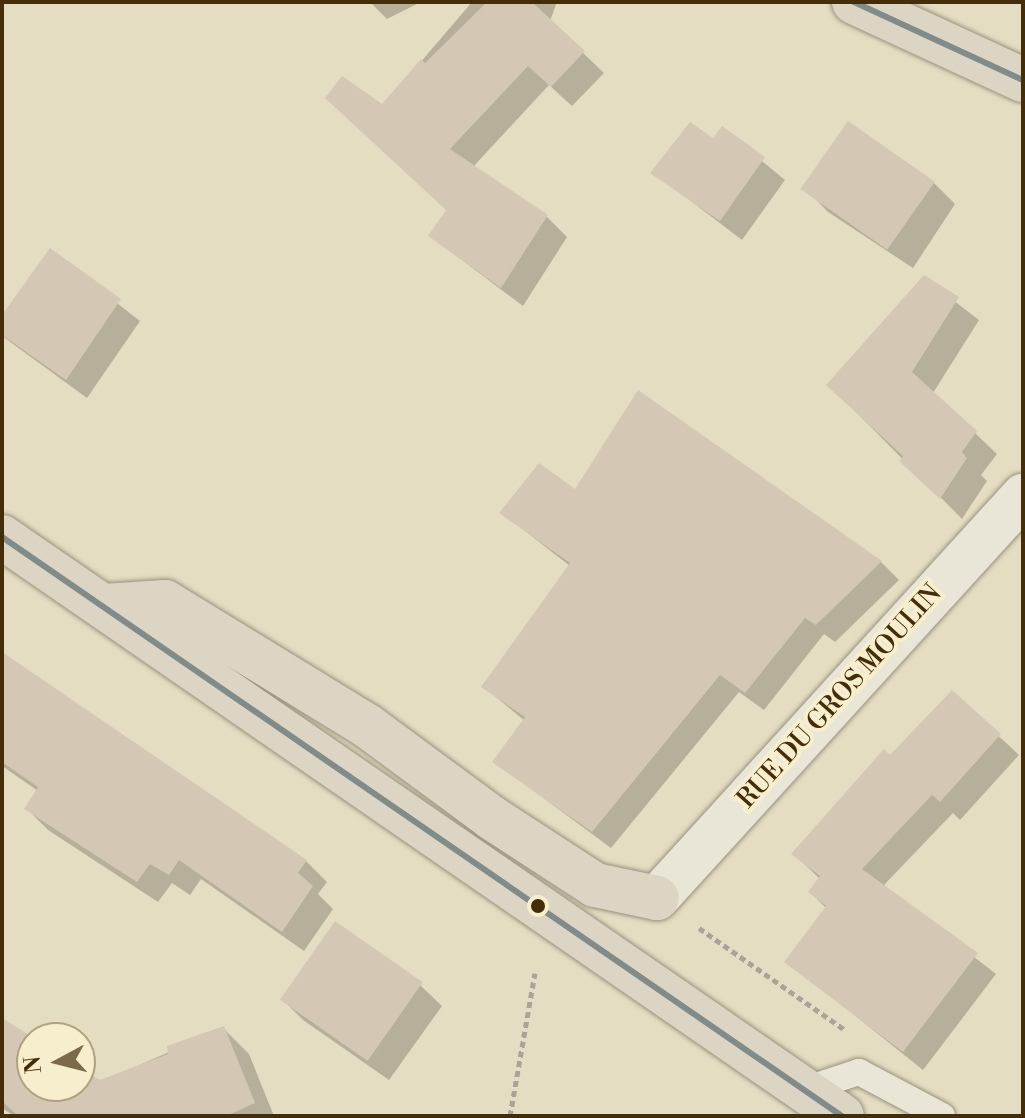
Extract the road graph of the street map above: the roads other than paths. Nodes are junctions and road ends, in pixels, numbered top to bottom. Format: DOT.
graph roads {
  1 [pos="854,2"];
  2 [pos="1023,80"];
  3 [pos="1023,496"];
  4 [pos="2,537"];
  5 [pos="103,606"];
  6 [pos="657,898"];
  7 [pos="804,1090"];
  8 [pos="842,1116"];
  9 [pos="942,1116"];
  1 -- 2 [label="main road"];
  3 -- 6 [label="street, RUE DU GROS MOULIN"];
  4 -- 5 [label="main road"];
  5 -- 6 [label="main road"];
  5 -- 7 [label="main road"];
  7 -- 8 [label="main road"];
  7 -- 9 [label="lane"];
}
